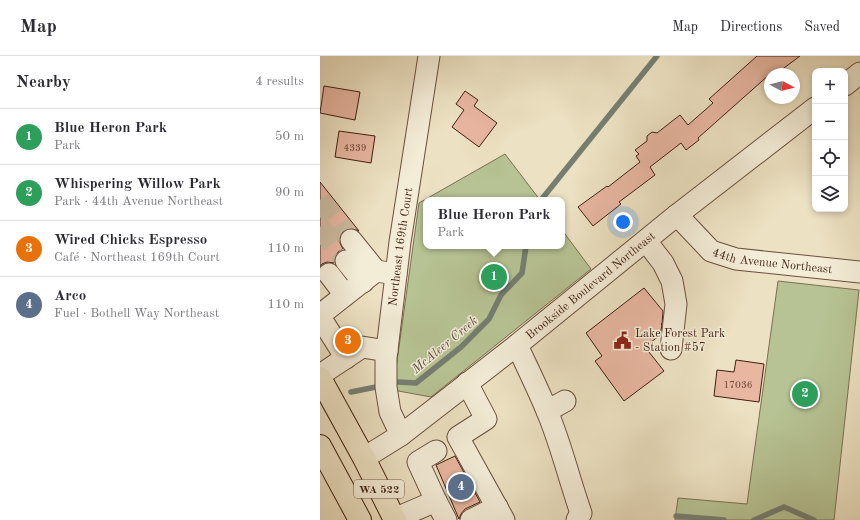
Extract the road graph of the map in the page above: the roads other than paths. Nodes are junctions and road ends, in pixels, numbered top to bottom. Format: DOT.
graph roads {
  1 [pos="429,56"];
  2 [pos="860,73"];
  3 [pos="848,83"];
  4 [pos="812,110"];
  5 [pos="677,215"];
  6 [pos="351,240"];
  7 [pos="646,241"];
  8 [pos="346,261"];
  9 [pos="860,272"];
  10 [pos="329,274"];
  11 [pos="378,276"];
  12 [pos="345,295"];
  13 [pos="321,313"];
  14 [pos="517,345"];
  15 [pos="670,349"];
  16 [pos="387,351"];
  17 [pos="346,358"];
  18 [pos="320,374"];
  19 [pos="320,378"];
  20 [pos="467,383"];
  21 [pos="565,401"];
  22 [pos="547,411"];
  23 [pos="409,429"];
  24 [pos="458,437"];
  25 [pos="320,446"];
  26 [pos="436,451"];
  27 [pos="364,458"];
  28 [pos="436,501"];
  29 [pos="501,514"];
  30 [pos="360,520"];
  31 [pos="394,520"];
  32 [pos="446,520"];
  33 [pos="471,520"];
  34 [pos="577,520"];
  1 -- 11 [label="street, Northeast 169th Court"];
  2 -- 3 [label="street"];
  4 -- 5 [label="street, Brookside Boulevard Northeast"];
  5 -- 7 [label="street, Brookside Boulevard Northeast"];
  5 -- 9 [label="street, 44th Avenue Northeast"];
  6 -- 11 [label="street"];
  7 -- 14 [label="street, Brookside Boulevard Northeast"];
  7 -- 15 [label="street"];
  8 -- 11 [label="street"];
  10 -- 12 [label="street"];
  11 -- 12 [label="street"];
  11 -- 16 [label="street, Northeast 169th Court"];
  12 -- 13 [label="street"];
  13 -- 17 [label="street"];
  14 -- 20 [label="street, Brookside Boulevard Northeast"];
  14 -- 22 [label="street"];
  16 -- 17 [label="street"];
  16 -- 23 [label="street, Northeast 169th Court"];
  17 -- 18 [label="street"];
  19 -- 27 [label="main road, WA 522"];
  20 -- 23 [label="street, Brookside Boulevard Northeast"];
  20 -- 24 [label="street"];
  21 -- 22 [label="street"];
  22 -- 34 [label="street"];
  23 -- 26 [label="street, Northeast 169th Court"];
  23 -- 27 [label="street, Brookside Boulevard Northeast"];
  24 -- 26 [label="street"];
  24 -- 29 [label="street"];
  25 -- 30 [label="main road, WA 522"];
  26 -- 28 [label="street"];
  27 -- 31 [label="main road, WA 522"];
  28 -- 31 [label="street"];
  28 -- 32 [label="street"];
  29 -- 33 [label="street"];
}
